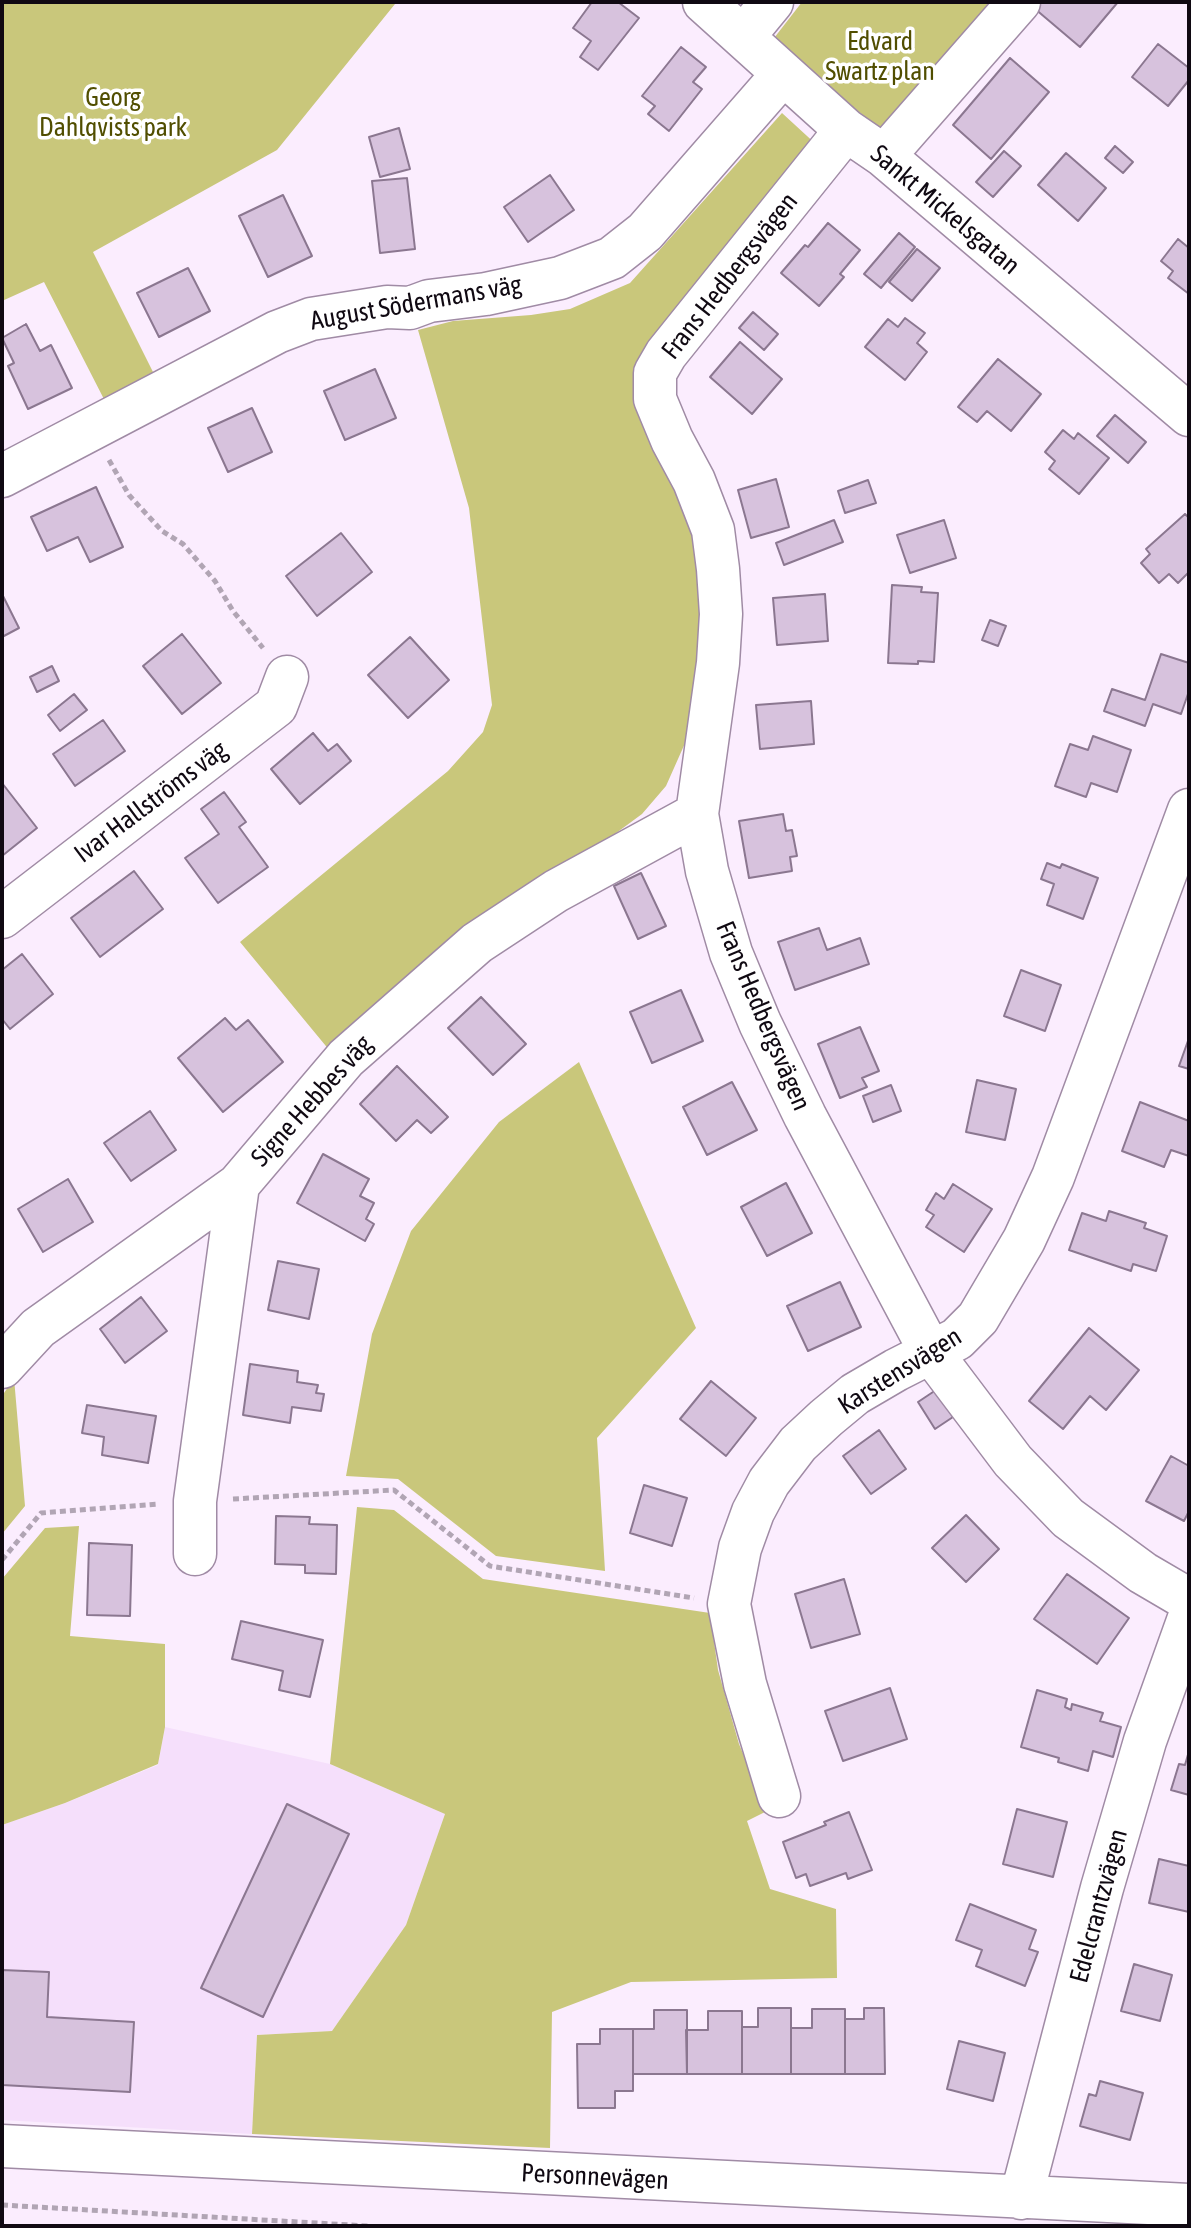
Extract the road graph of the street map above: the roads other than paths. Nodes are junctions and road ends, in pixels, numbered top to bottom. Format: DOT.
graph roads {
  1 [pos="704,2"];
  2 [pos="772,2"];
  3 [pos="1019,2"];
  4 [pos="744,36"];
  5 [pos="783,74"];
  6 [pos="846,130"];
  7 [pos="884,156"];
  8 [pos="1189,415"];
  9 [pos="2,476"];
  10 [pos="287,677"];
  11 [pos="1189,810"];
  12 [pos="697,814"];
  13 [pos="2,917"];
  14 [pos="238,1185"];
  15 [pos="930,1351"];
  16 [pos="2,1367"];
  17 [pos="195,1554"];
  18 [pos="1189,1600"];
  19 [pos="1189,1618"];
  20 [pos="779,1796"];
  21 [pos="2,2146"];
  22 [pos="1021,2198"];
  23 [pos="1189,2205"];
  1 -- 4 [label="street, Sankt Mickelsgatan"];
  2 -- 4 [label="street"];
  3 -- 7 [label="street"];
  4 -- 5 [label="street, Sankt Mickelsgatan"];
  5 -- 6 [label="street, Sankt Mickelsgatan"];
  5 -- 9 [label="street, August Södermans väg"];
  6 -- 7 [label="street, Sankt Mickelsgatan"];
  6 -- 12 [label="street, Frans Hedbergsvägen"];
  7 -- 8 [label="street, Sankt Mickelsgatan"];
  10 -- 13 [label="street, Ivar Hallströms väg"];
  11 -- 15 [label="street, Karstensvägen"];
  12 -- 14 [label="street, Signe Hebbes väg"];
  12 -- 15 [label="street, Frans Hedbergsvägen"];
  14 -- 16 [label="street"];
  14 -- 17 [label="street, Signe Hebbes väg"];
  15 -- 18 [label="street, Frans Hedbergsvägen"];
  15 -- 20 [label="street, Karstensvägen"];
  19 -- 22 [label="street, Edelcrantzvägen"];
  21 -- 22 [label="street, Personnevägen"];
  22 -- 23 [label="street, Personnevägen"];
}
